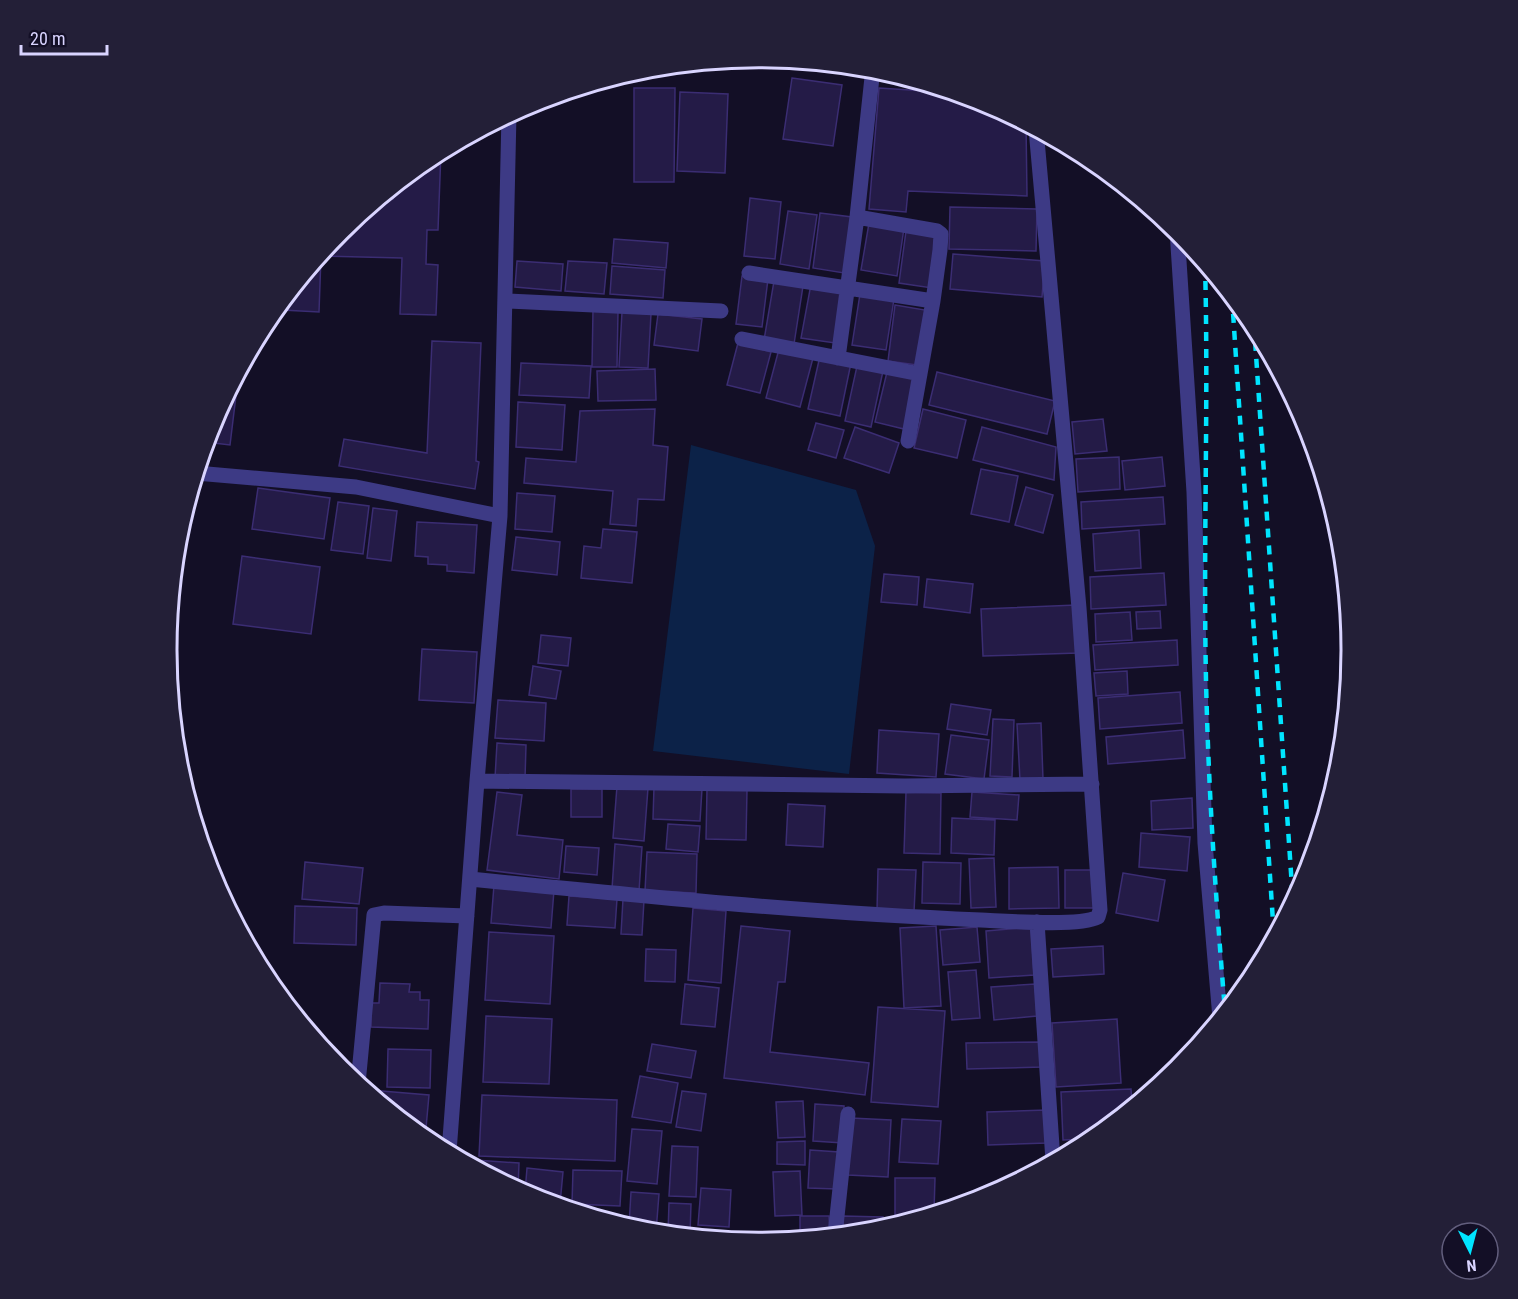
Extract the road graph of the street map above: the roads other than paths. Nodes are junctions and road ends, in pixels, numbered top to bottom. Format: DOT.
graph roads {
  1 [pos="872,79"];
  2 [pos="509,125"];
  3 [pos="1037,138"];
  4 [pos="857,217"];
  5 [pos="1178,246"];
  6 [pos="749,273"];
  7 [pos="848,287"];
  8 [pos="506,301"];
  9 [pos="933,301"];
  10 [pos="722,311"];
  11 [pos="742,339"];
  12 [pos="838,358"];
  13 [pos="920,374"];
  14 [pos="908,441"];
  15 [pos="205,474"];
  16 [pos="500,516"];
  17 [pos="477,781"];
  18 [pos="1092,784"];
  19 [pos="470,879"];
  20 [pos="467,916"];
  21 [pos="1037,922"];
  22 [pos="1219,1006"];
  23 [pos="359,1072"];
  24 [pos="848,1114"];
  25 [pos="450,1142"];
  26 [pos="1052,1152"];
  27 [pos="836,1227"];
  1 -- 4 [label="street"];
  2 -- 8 [label="street"];
  3 -- 18 [label="street"];
  4 -- 7 [label="street"];
  4 -- 9 [label="street"];
  5 -- 22 [label="street"];
  6 -- 7 [label="street"];
  7 -- 9 [label="street"];
  7 -- 12 [label="street"];
  8 -- 10 [label="street"];
  8 -- 16 [label="street"];
  9 -- 13 [label="street"];
  11 -- 12 [label="street"];
  12 -- 13 [label="street"];
  13 -- 14 [label="street"];
  15 -- 16 [label="street"];
  16 -- 17 [label="street"];
  17 -- 18 [label="street"];
  17 -- 19 [label="street"];
  18 -- 21 [label="street"];
  19 -- 20 [label="street"];
  19 -- 21 [label="street"];
  20 -- 23 [label="street"];
  20 -- 25 [label="street"];
  21 -- 26 [label="street"];
  24 -- 27 [label="street"];
}
